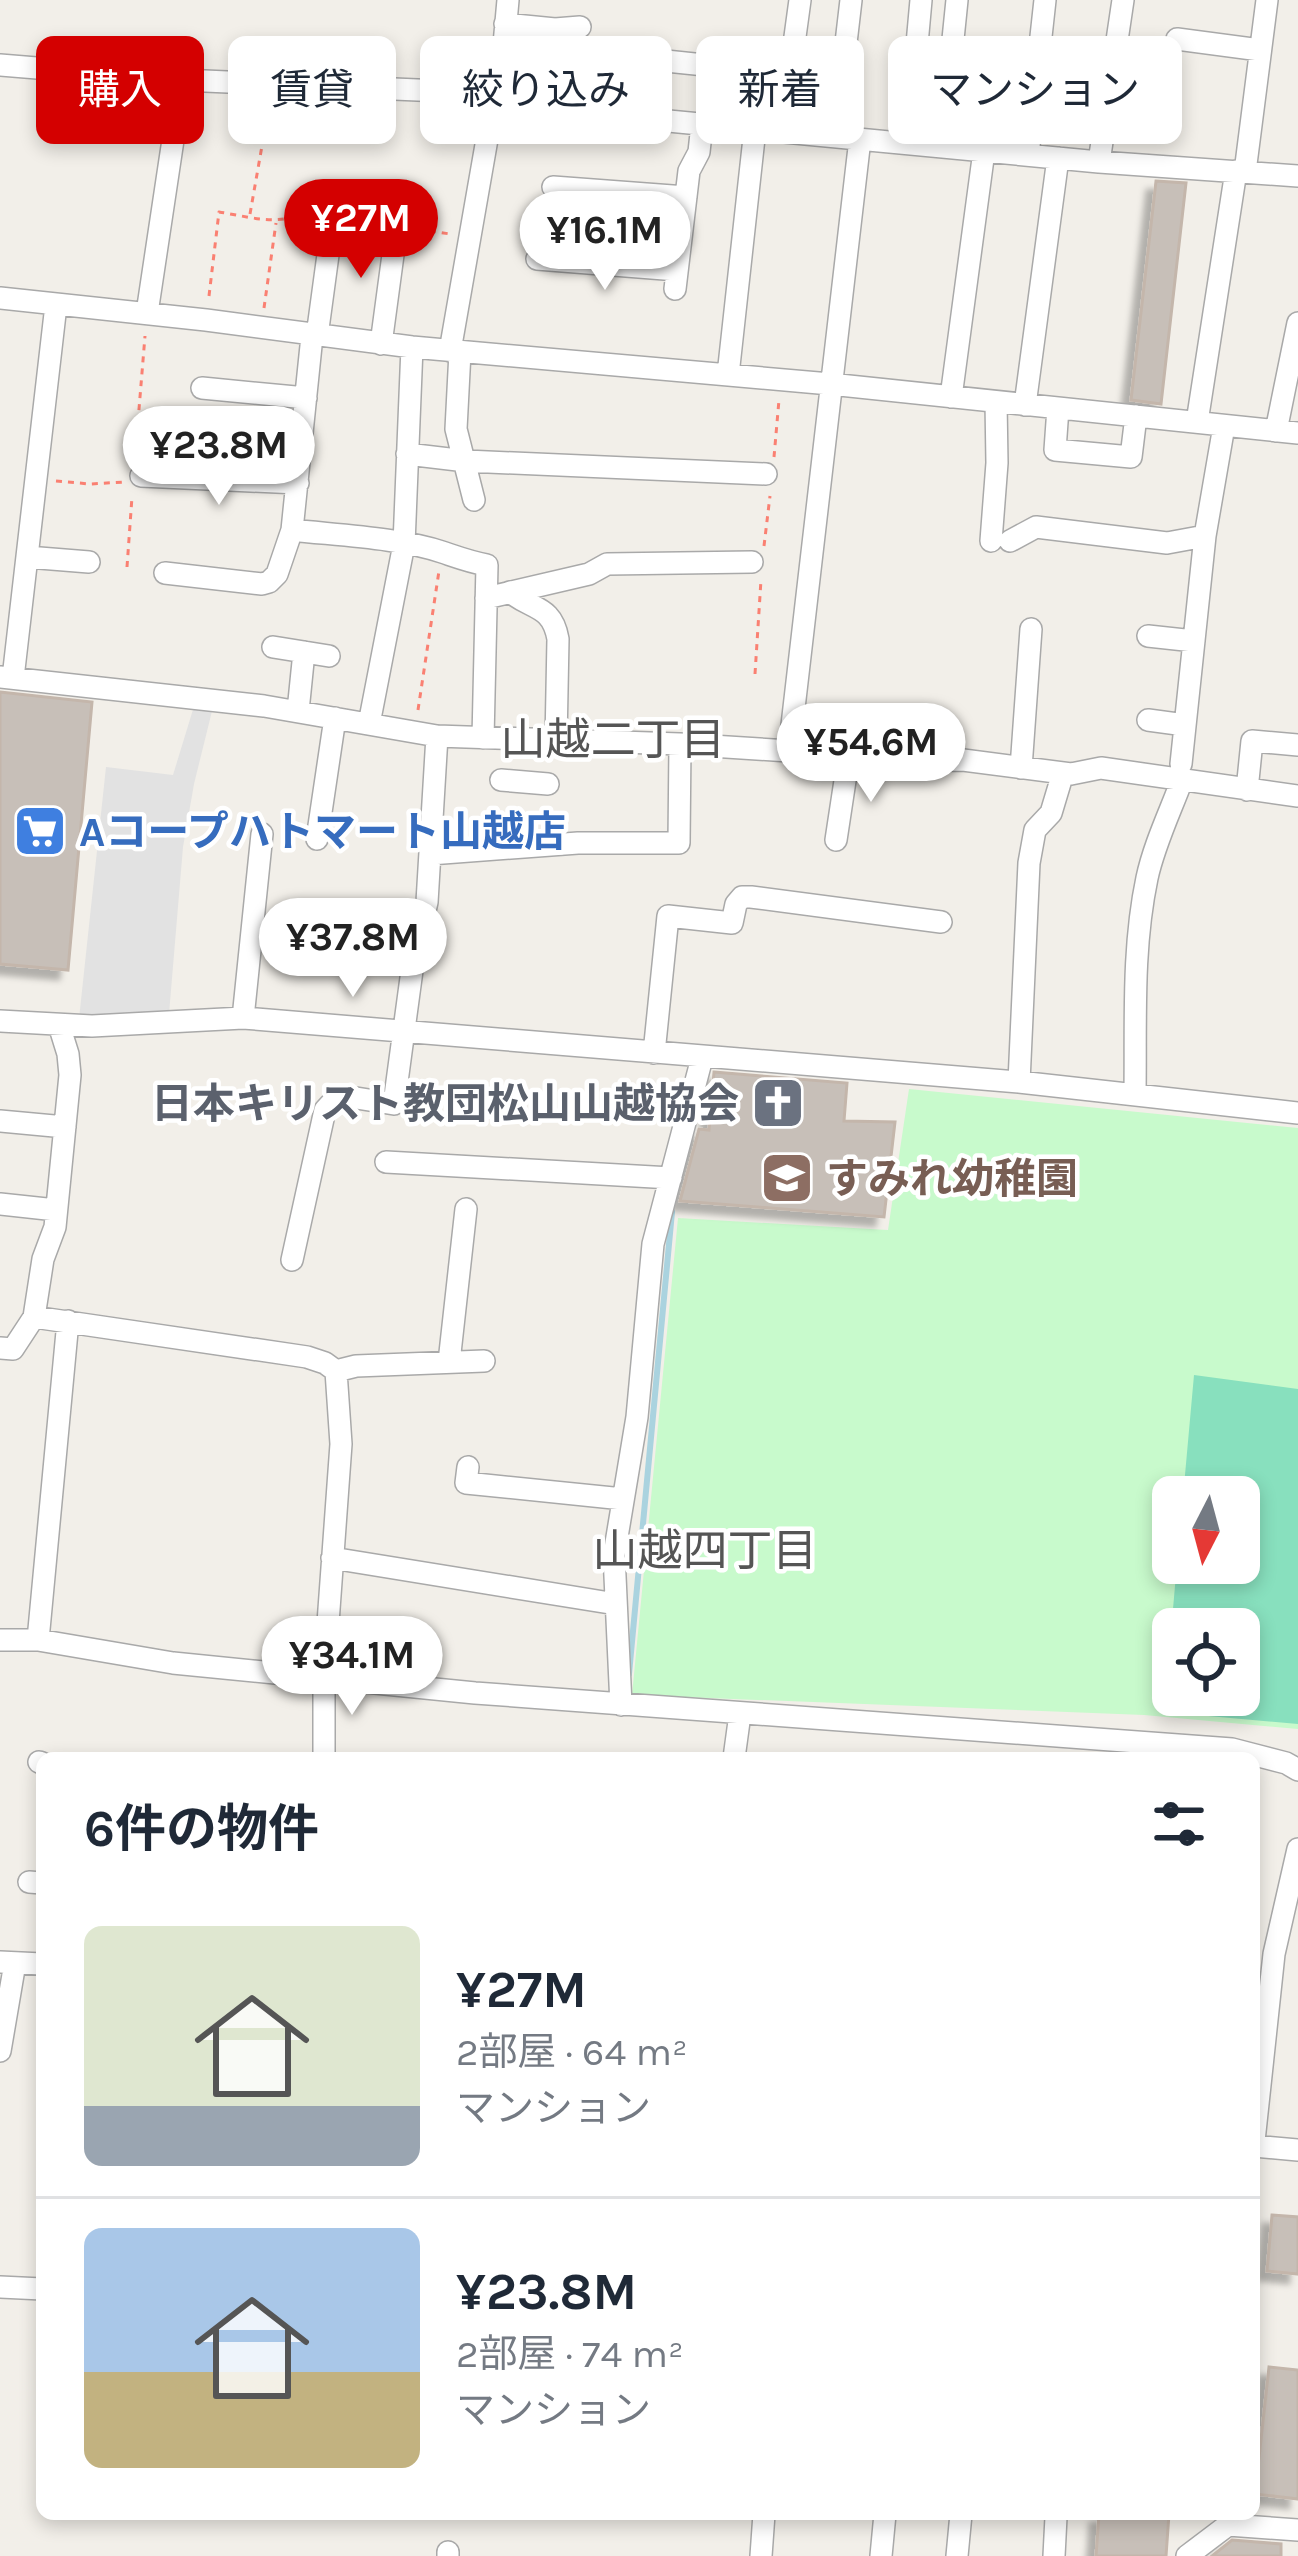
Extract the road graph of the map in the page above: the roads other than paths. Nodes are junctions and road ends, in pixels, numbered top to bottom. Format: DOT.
graph roads {
  1 [pos="508,0"];
  2 [pos="800,0"];
  3 [pos="850,0"];
  4 [pos="921,0"];
  5 [pos="957,0"];
  6 [pos="1045,0"];
  7 [pos="1123,0"];
  8 [pos="1267,0"];
  9 [pos="506,24"];
  10 [pos="580,26"];
  11 [pos="504,36"];
  12 [pos="795,36"];
  13 [pos="846,36"];
  14 [pos="1182,40"];
  15 [pos="1260,50"];
  16 [pos="0,65"];
  17 [pos="36,68"];
  18 [pos="204,81"];
  19 [pos="420,91"];
  20 [pos="864,140"];
  21 [pos="172,144"];
  22 [pos="488,144"];
  23 [pos="700,144"];
  24 [pos="752,144"];
  25 [pos="860,144"];
  26 [pos="908,145"];
  27 [pos="941,147"];
  28 [pos="984,151"];
  29 [pos="1028,155"];
  30 [pos="1058,158"];
  31 [pos="1099,162"];
  32 [pos="1240,172"];
  33 [pos="1298,176"];
  34 [pos="553,187"];
  35 [pos="686,197"];
  36 [pos="333,218"];
  37 [pos="397,225"];
  38 [pos="537,259"];
  39 [pos="0,298"];
  40 [pos="56,305"];
  41 [pos="147,314"];
  42 [pos="1298,323"];
  43 [pos="315,336"];
  44 [pos="381,344"];
  45 [pos="412,347"];
  46 [pos="455,351"];
  47 [pos="728,375"];
  48 [pos="830,384"];
  49 [pos="202,388"];
  50 [pos="951,397"];
  51 [pos="306,398"];
  52 [pos="996,402"];
  53 [pos="1025,405"];
  54 [pos="1058,408"];
  55 [pos="1136,416"];
  56 [pos="1196,422"];
  57 [pos="1224,426"];
  58 [pos="1287,432"];
  59 [pos="407,454"];
  60 [pos="466,461"];
  61 [pos="137,479"];
  62 [pos="769,482"];
  63 [pos="298,483"];
  64 [pos="474,500"];
  65 [pos="292,530"];
  66 [pos="1205,536"];
  67 [pos="404,544"];
  68 [pos="27,557"];
  69 [pos="89,562"];
  70 [pos="752,562"];
  71 [pos="165,573"];
  72 [pos="511,592"];
  73 [pos="486,598"];
  74 [pos="1031,629"];
  75 [pos="1148,636"];
  76 [pos="1194,641"];
  77 [pos="272,647"];
  78 [pos="304,652"];
  79 [pos="329,656"];
  80 [pos="6,677"];
  81 [pos="298,711"];
  82 [pos="335,718"];
  83 [pos="1148,720"];
  84 [pos="369,724"];
  85 [pos="1185,725"];
  86 [pos="426,734"];
  87 [pos="483,738"];
  88 [pos="530,740"];
  89 [pos="556,741"];
  90 [pos="680,744"];
  91 [pos="1298,745"];
  92 [pos="789,751"];
  93 [pos="848,761"];
  94 [pos="1021,768"];
  95 [pos="1181,772"];
  96 [pos="1063,773"];
  97 [pos="500,780"];
  98 [pos="1246,790"];
  99 [pos="1298,796"];
  100 [pos="262,834"];
  101 [pos="317,839"];
  102 [pos="836,840"];
  103 [pos="430,854"];
  104 [pos="941,922"];
  105 [pos="243,1018"];
  106 [pos="0,1021"];
  107 [pos="59,1025"];
  108 [pos="402,1033"];
  109 [pos="654,1053"];
  110 [pos="702,1058"];
  111 [pos="1019,1082"];
  112 [pos="1135,1094"];
  113 [pos="1298,1113"];
  114 [pos="0,1121"];
  115 [pos="64,1127"];
  116 [pos="386,1162"];
  117 [pos="671,1178"];
  118 [pos="0,1204"];
  119 [pos="466,1209"];
  120 [pos="56,1210"];
  121 [pos="292,1261"];
  122 [pos="34,1317"];
  123 [pos="68,1322"];
  124 [pos="0,1348"];
  125 [pos="484,1361"];
  126 [pos="448,1362"];
  127 [pos="335,1371"];
  128 [pos="468,1466"];
  129 [pos="623,1499"];
  130 [pos="332,1558"];
  131 [pos="616,1604"];
  132 [pos="0,1640"];
  133 [pos="38,1640"];
  134 [pos="324,1678"];
  135 [pos="621,1706"];
  136 [pos="740,1714"];
  137 [pos="993,1733"];
  138 [pos="324,1752"];
  139 [pos="735,1752"];
  140 [pos="991,1752"];
  141 [pos="1244,1752"];
  142 [pos="1260,1756"];
  143 [pos="1298,1770"];
  144 [pos="1298,1849"];
  145 [pos="1277,1936"];
  146 [pos="8,1963"];
  147 [pos="0,2051"];
  148 [pos="1260,2090"];
  149 [pos="1260,2145"];
  150 [pos="1298,2150"];
  151 [pos="0,2287"];
  152 [pos="36,2289"];
  153 [pos="764,2520"];
  154 [pos="884,2520"];
  155 [pos="961,2520"];
  156 [pos="1056,2520"];
  157 [pos="1227,2520"];
  158 [pos="1234,2520"];
  159 [pos="1298,2530"];
  160 [pos="761,2556"];
  161 [pos="881,2556"];
  162 [pos="957,2556"];
  163 [pos="1054,2556"];
  164 [pos="1187,2556"];
  1 -- 9 [label="street"];
  2 -- 12 [label="street"];
  3 -- 13 [label="street"];
  4 -- 26 [label="street"];
  5 -- 27 [label="street"];
  6 -- 29 [label="street"];
  7 -- 31 [label="street"];
  8 -- 15 [label="street"];
  9 -- 10 [label="street"];
  9 -- 11 [label="street"];
  14 -- 15 [label="street"];
  15 -- 32 [label="street"];
  16 -- 17 [label="street"];
  18 -- 19 [label="street"];
  20 -- 26 [label="street"];
  21 -- 41 [label="street"];
  22 -- 46 [label="street"];
  23 -- 35 [label="street"];
  24 -- 47 [label="street"];
  25 -- 48 [label="street"];
  26 -- 27 [label="street"];
  27 -- 28 [label="street"];
  28 -- 29 [label="street"];
  28 -- 50 [label="street"];
  29 -- 30 [label="street"];
  30 -- 31 [label="street"];
  30 -- 53 [label="street"];
  31 -- 32 [label="street"];
  32 -- 33 [label="street"];
  32 -- 56 [label="street"];
  34 -- 35 [label="street"];
  35 -- 38 [label="street"];
  36 -- 43 [label="street"];
  37 -- 44 [label="street"];
  39 -- 40 [label="street"];
  40 -- 41 [label="street"];
  40 -- 68 [label="street"];
  41 -- 43 [label="street"];
  42 -- 58 [label="street"];
  43 -- 44 [label="street"];
  43 -- 51 [label="street"];
  44 -- 45 [label="street"];
  45 -- 46 [label="street"];
  45 -- 59 [label="street"];
  46 -- 47 [label="street"];
  46 -- 60 [label="street"];
  47 -- 48 [label="street"];
  48 -- 50 [label="street"];
  48 -- 92 [label="street"];
  49 -- 51 [label="street"];
  50 -- 52 [label="street"];
  51 -- 63 [label="street"];
  52 -- 53 [label="street"];
  52 -- 66 [label="street"];
  53 -- 54 [label="street"];
  54 -- 55 [label="street"];
  54 -- 55 [label="street"];
  55 -- 56 [label="street"];
  56 -- 57 [label="street"];
  57 -- 58 [label="street"];
  57 -- 66 [label="street"];
  59 -- 60 [label="street"];
  59 -- 67 [label="street"];
  60 -- 62 [label="street"];
  60 -- 64 [label="street"];
  61 -- 63 [label="street"];
  63 -- 65 [label="street"];
  65 -- 67 [label="street"];
  65 -- 71 [label="street"];
  66 -- 76 [label="street"];
  67 -- 73 [label="street"];
  67 -- 84 [label="street"];
  68 -- 69 [label="street"];
  68 -- 80 [label="street"];
  70 -- 72 [label="street"];
  72 -- 73 [label="street"];
  72 -- 89 [label="street"];
  73 -- 87 [label="street"];
  74 -- 94 [label="street"];
  75 -- 76 [label="street"];
  76 -- 85 [label="street"];
  77 -- 78 [label="street"];
  78 -- 79 [label="street"];
  78 -- 81 [label="street"];
  80 -- 81 [label="street"];
  81 -- 82 [label="street"];
  82 -- 84 [label="street"];
  82 -- 101 [label="street"];
  83 -- 85 [label="street"];
  84 -- 86 [label="street"];
  85 -- 95 [label="street"];
  86 -- 87 [label="street"];
  86 -- 103 [label="street"];
  87 -- 88 [label="street"];
  88 -- 89 [label="street"];
  88 -- 97 [label="street"];
  89 -- 90 [label="street"];
  90 -- 92 [label="street"];
  90 -- 103 [label="street"];
  91 -- 98 [label="street"];
  92 -- 93 [label="street"];
  93 -- 94 [label="street"];
  93 -- 102 [label="street"];
  94 -- 96 [label="street"];
  95 -- 96 [label="street"];
  95 -- 98 [label="street"];
  95 -- 112 [label="street"];
  96 -- 111 [label="street"];
  98 -- 99 [label="street"];
  100 -- 105 [label="street"];
  103 -- 108 [label="street"];
  104 -- 109 [label="street"];
  105 -- 107 [label="street"];
  105 -- 108 [label="street"];
  106 -- 107 [label="street"];
  107 -- 115 [label="street"];
  108 -- 109 [label="street"];
  108 -- 121 [label="street"];
  109 -- 110 [label="street"];
  110 -- 111 [label="street"];
  110 -- 117 [label="street"];
  111 -- 112 [label="street"];
  112 -- 113 [label="street"];
  114 -- 115 [label="street"];
  115 -- 120 [label="street"];
  116 -- 117 [label="street"];
  117 -- 129 [label="street"];
  118 -- 120 [label="street"];
  119 -- 126 [label="street"];
  120 -- 122 [label="street"];
  122 -- 123 [label="street"];
  122 -- 124 [label="street"];
  123 -- 127 [label="street"];
  123 -- 133 [label="street"];
  125 -- 126 [label="street"];
  126 -- 127 [label="street"];
  127 -- 130 [label="street"];
  128 -- 129 [label="street"];
  129 -- 131 [label="street"];
  130 -- 131 [label="street"];
  130 -- 134 [label="street"];
  131 -- 135 [label="street"];
  132 -- 133 [label="street"];
  133 -- 134 [label="street"];
  134 -- 135 [label="street"];
  134 -- 138 [label="street"];
  135 -- 136 [label="street"];
  136 -- 137 [label="street"];
  136 -- 139 [label="street"];
  137 -- 140 [label="street"];
  137 -- 141 [label="street"];
  142 -- 143 [label="street"];
  144 -- 145 [label="street"];
  145 -- 148 [label="street"];
  146 -- 147 [label="street"];
  149 -- 150 [label="street"];
  151 -- 152 [label="street"];
  153 -- 160 [label="street"];
  154 -- 161 [label="street"];
  155 -- 162 [label="street"];
  156 -- 163 [label="street"];
  157 -- 164 [label="street"];
  158 -- 159 [label="street"];
}
